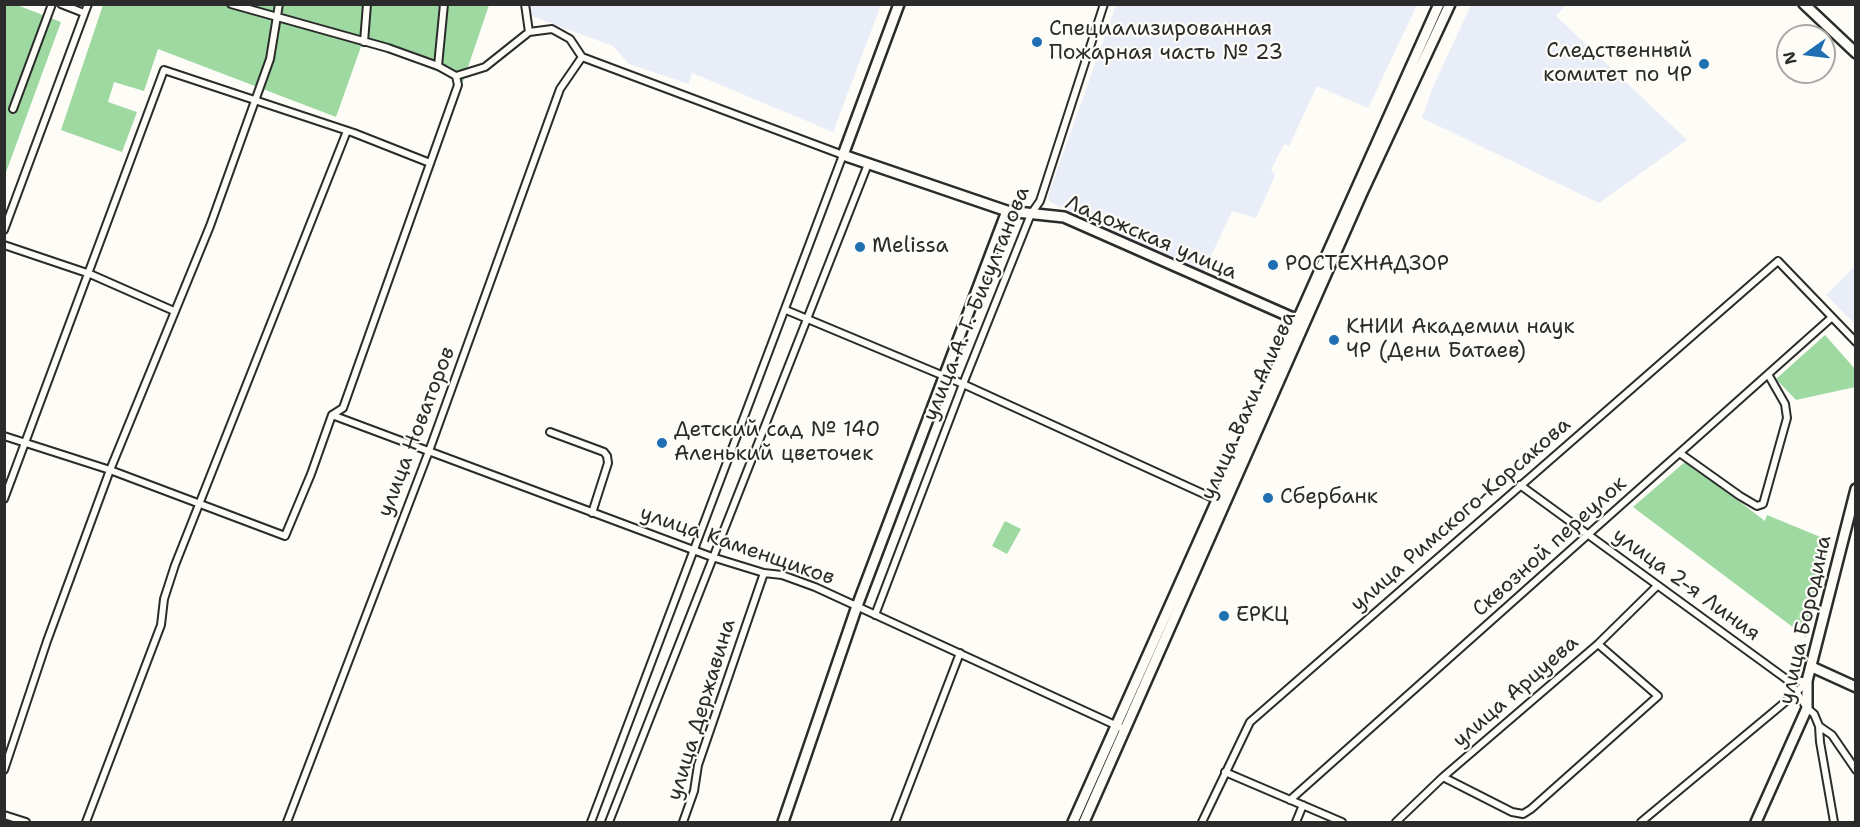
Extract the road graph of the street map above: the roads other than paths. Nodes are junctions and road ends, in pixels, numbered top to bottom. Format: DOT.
graph roads {
  1 [pos="52,4"];
  2 [pos="61,4"];
  3 [pos="88,4"];
  4 [pos="231,4"];
  5 [pos="279,4"];
  6 [pos="367,4"];
  7 [pos="444,4"];
  8 [pos="525,4"];
  9 [pos="899,4"];
  10 [pos="1104,4"];
  11 [pos="1439,4"];
  12 [pos="1450,4"];
  13 [pos="1804,4"];
  14 [pos="84,14"];
  15 [pos="279,20"];
  16 [pos="529,32"];
  17 [pos="364,42"];
  18 [pos="1856,53"];
  19 [pos="582,57"];
  20 [pos="438,66"];
  21 [pos="456,76"];
  22 [pos="255,100"];
  23 [pos="13,109"];
  24 [pos="347,131"];
  25 [pos="843,155"];
  26 [pos="430,163"];
  27 [pos="868,164"];
  28 [pos="1007,211"];
  29 [pos="1031,214"];
  30 [pos="4,230"];
  31 [pos="4,245"];
  32 [pos="90,274"];
  33 [pos="786,310"];
  34 [pos="174,311"];
  35 [pos="806,318"];
  36 [pos="1832,318"];
  37 [pos="1301,321"];
  38 [pos="1856,342"];
  39 [pos="943,376"];
  40 [pos="1769,376"];
  41 [pos="963,384"];
  42 [pos="332,415"];
  43 [pos="550,432"];
  44 [pos="4,436"];
  45 [pos="25,443"];
  46 [pos="429,451"];
  47 [pos="1681,454"];
  48 [pos="110,470"];
  49 [pos="1520,485"];
  50 [pos="1856,489"];
  51 [pos="4,499"];
  52 [pos="1216,500"];
  53 [pos="202,504"];
  54 [pos="592,513"];
  55 [pos="1588,534"];
  56 [pos="694,550"];
  57 [pos="712,557"];
  58 [pos="764,573"];
  59 [pos="1657,586"];
  60 [pos="857,606"];
  61 [pos="875,615"];
  62 [pos="1598,644"];
  63 [pos="960,653"];
  64 [pos="1812,667"];
  65 [pos="1789,681"];
  66 [pos="1807,681"];
  67 [pos="1856,687"];
  68 [pos="1796,693"];
  69 [pos="1807,708"];
  70 [pos="1820,726"];
  71 [pos="1122,728"];
  72 [pos="4,770"];
  73 [pos="1856,770"];
  74 [pos="1224,772"];
  75 [pos="1443,777"];
  76 [pos="1290,800"];
  77 [pos="1303,805"];
  78 [pos="4,814"];
  79 [pos="26,822"];
  80 [pos="86,822"];
  81 [pos="287,822"];
  82 [pos="591,822"];
  83 [pos="609,822"];
  84 [pos="683,822"];
  85 [pos="783,822"];
  86 [pos="895,822"];
  87 [pos="1073,822"];
  88 [pos="1084,822"];
  89 [pos="1202,822"];
  90 [pos="1296,822"];
  91 [pos="1342,822"];
  92 [pos="1396,822"];
  93 [pos="1641,822"];
  94 [pos="1756,822"];
  95 [pos="1834,822"];
  1 -- 23 [label="street"];
  2 -- 14 [label="street"];
  3 -- 14 [label="street"];
  4 -- 15 [label="street"];
  5 -- 15 [label="street"];
  6 -- 17 [label="street"];
  7 -- 20 [label="street"];
  8 -- 16 [label="street"];
  9 -- 25 [label="main road"];
  10 -- 29 [label="street, улица А. Г. Бисултанова"];
  11 -- 37 [label="main road, улица Вахи Алиева"];
  12 -- 37 [label="main road, улица Вахи Алиева"];
  13 -- 18 [label="main road"];
  14 -- 30 [label="street"];
  15 -- 17 [label="street"];
  15 -- 22 [label="street"];
  16 -- 19 [label="street"];
  16 -- 21 [label="street"];
  17 -- 20 [label="street"];
  19 -- 25 [label="street"];
  19 -- 46 [label="street, улица Новаторов"];
  20 -- 21 [label="street"];
  21 -- 26 [label="street"];
  22 -- 24 [label="street"];
  22 -- 32 [label="street"];
  22 -- 34 [label="street"];
  24 -- 26 [label="street"];
  24 -- 53 [label="street"];
  25 -- 27 [label="main road, Ладожская улица"];
  25 -- 33 [label="street"];
  26 -- 42 [label="street"];
  27 -- 28 [label="main road, Ладожская улица"];
  27 -- 35 [label="street"];
  28 -- 29 [label="main road, Ладожская улица"];
  28 -- 39 [label="main road, улица А. Г. Бисултанова"];
  29 -- 37 [label="main road, Ладожская улица"];
  29 -- 41 [label="street, улица А. Г. Бисултанова"];
  31 -- 32 [label="street"];
  32 -- 34 [label="street"];
  32 -- 45 [label="street"];
  33 -- 35 [label="street"];
  33 -- 56 [label="street"];
  34 -- 48 [label="street"];
  35 -- 39 [label="street"];
  35 -- 57 [label="street"];
  36 -- 38 [label="street"];
  36 -- 40 [label="street, Сквозной переулок"];
  36 -- 49 [label="street, улица Римского-Корсакова"];
  37 -- 52 [label="main road, улица Вахи Алиева"];
  37 -- 71 [label="main road, улица Вахи Алиева"];
  39 -- 41 [label="street"];
  39 -- 60 [label="main road, улица А. Г. Бисултанова"];
  40 -- 47 [label="street, Сквозной переулок"];
  40 -- 47 [label="street"];
  41 -- 52 [label="street"];
  41 -- 61 [label="street, улица А. Г. Бисултанова"];
  42 -- 46 [label="street, улица Каменщиков"];
  42 -- 53 [label="street"];
  43 -- 54 [label="street"];
  44 -- 45 [label="street"];
  45 -- 48 [label="street"];
  45 -- 51 [label="street"];
  46 -- 54 [label="street, улица Каменщиков"];
  46 -- 81 [label="street, улица Новаторов"];
  47 -- 55 [label="street, Сквозной переулок"];
  48 -- 53 [label="street"];
  48 -- 72 [label="street"];
  49 -- 55 [label="street, улица 2-я Линия"];
  49 -- 74 [label="street, улица Римского-Корсакова"];
  50 -- 64 [label="main road, улица Бородина"];
  52 -- 71 [label="main road, улица Вахи Алиева"];
  53 -- 80 [label="street"];
  54 -- 56 [label="street, улица Каменщиков"];
  55 -- 59 [label="street, улица 2-я Линия"];
  55 -- 76 [label="street, Сквозной переулок"];
  56 -- 57 [label="street, улица Каменщиков"];
  56 -- 82 [label="street"];
  57 -- 58 [label="street, улица Каменщиков"];
  57 -- 83 [label="street"];
  58 -- 60 [label="street, улица Каменщиков"];
  58 -- 84 [label="street, улица Державина"];
  59 -- 62 [label="street, улица Арцуева"];
  59 -- 65 [label="street, улица 2-я Линия"];
  60 -- 61 [label="street, улица Каменщиков"];
  60 -- 85 [label="main road, улица А. Г. Бисултанова"];
  61 -- 63 [label="street, улица Каменщиков"];
  62 -- 75 [label="street, улица Арцуева"];
  62 -- 75 [label="street"];
  63 -- 71 [label="street, улица Каменщиков"];
  63 -- 86 [label="street"];
  64 -- 66 [label="main road, улица Бородина"];
  64 -- 67 [label="main road"];
  65 -- 66 [label="street"];
  65 -- 68 [label="street"];
  66 -- 68 [label="street"];
  66 -- 69 [label="main road, улица Бородина"];
  68 -- 69 [label="street"];
  68 -- 93 [label="street"];
  69 -- 70 [label="street"];
  69 -- 94 [label="main road, улица Бородина"];
  70 -- 73 [label="street"];
  70 -- 95 [label="street"];
  71 -- 87 [label="main road, улица Вахи Алиева"];
  71 -- 88 [label="main road, улица Вахи Алиева"];
  74 -- 76 [label="street"];
  74 -- 89 [label="street, улица Римского-Корсакова"];
  75 -- 92 [label="street, улица Арцуева"];
  76 -- 77 [label="street"];
  77 -- 90 [label="street"];
  77 -- 91 [label="street"];
  78 -- 79 [label="street"];
}
